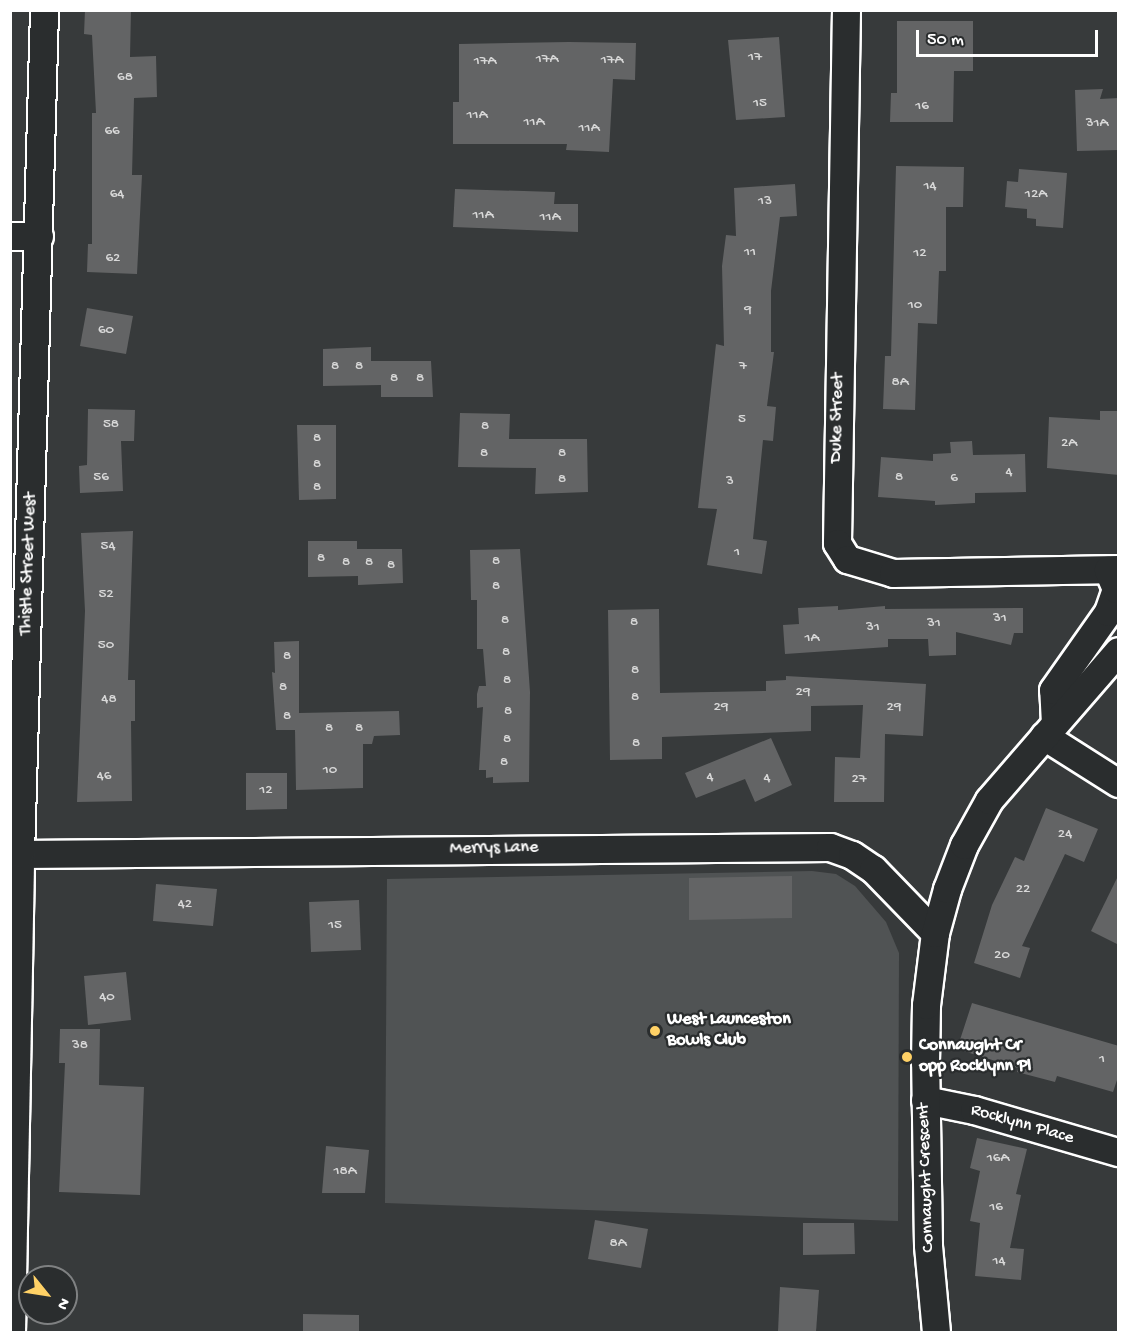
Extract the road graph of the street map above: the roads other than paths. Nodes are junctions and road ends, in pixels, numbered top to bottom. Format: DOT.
graph roads {
  1 [pos="44,10"];
  2 [pos="846,10"];
  3 [pos="10,236"];
  4 [pos="39,236"];
  5 [pos="1114,570"];
  6 [pos="1119,651"];
  7 [pos="1049,729"];
  8 [pos="1119,783"];
  9 [pos="20,854"];
  10 [pos="935,933"];
  11 [pos="925,1100"];
  12 [pos="1119,1152"];
  13 [pos="11,1332"];
  14 [pos="936,1332"];
  1 -- 4 [label="street, Thistle Street West"];
  2 -- 5 [label="street, Duke Street"];
  3 -- 4 [label="street"];
  4 -- 9 [label="street, Thistle Street West"];
  5 -- 7 [label="street, Duke Street"];
  6 -- 7 [label="street, Connaught Crescent"];
  7 -- 8 [label="street"];
  7 -- 10 [label="street, Connaught Crescent"];
  9 -- 10 [label="street, Merrys Lane"];
  9 -- 13 [label="street, Thistle Street West"];
  10 -- 11 [label="street, Connaught Crescent"];
  11 -- 12 [label="street, Rocklynn Place"];
  11 -- 14 [label="street, Connaught Crescent"];
}
